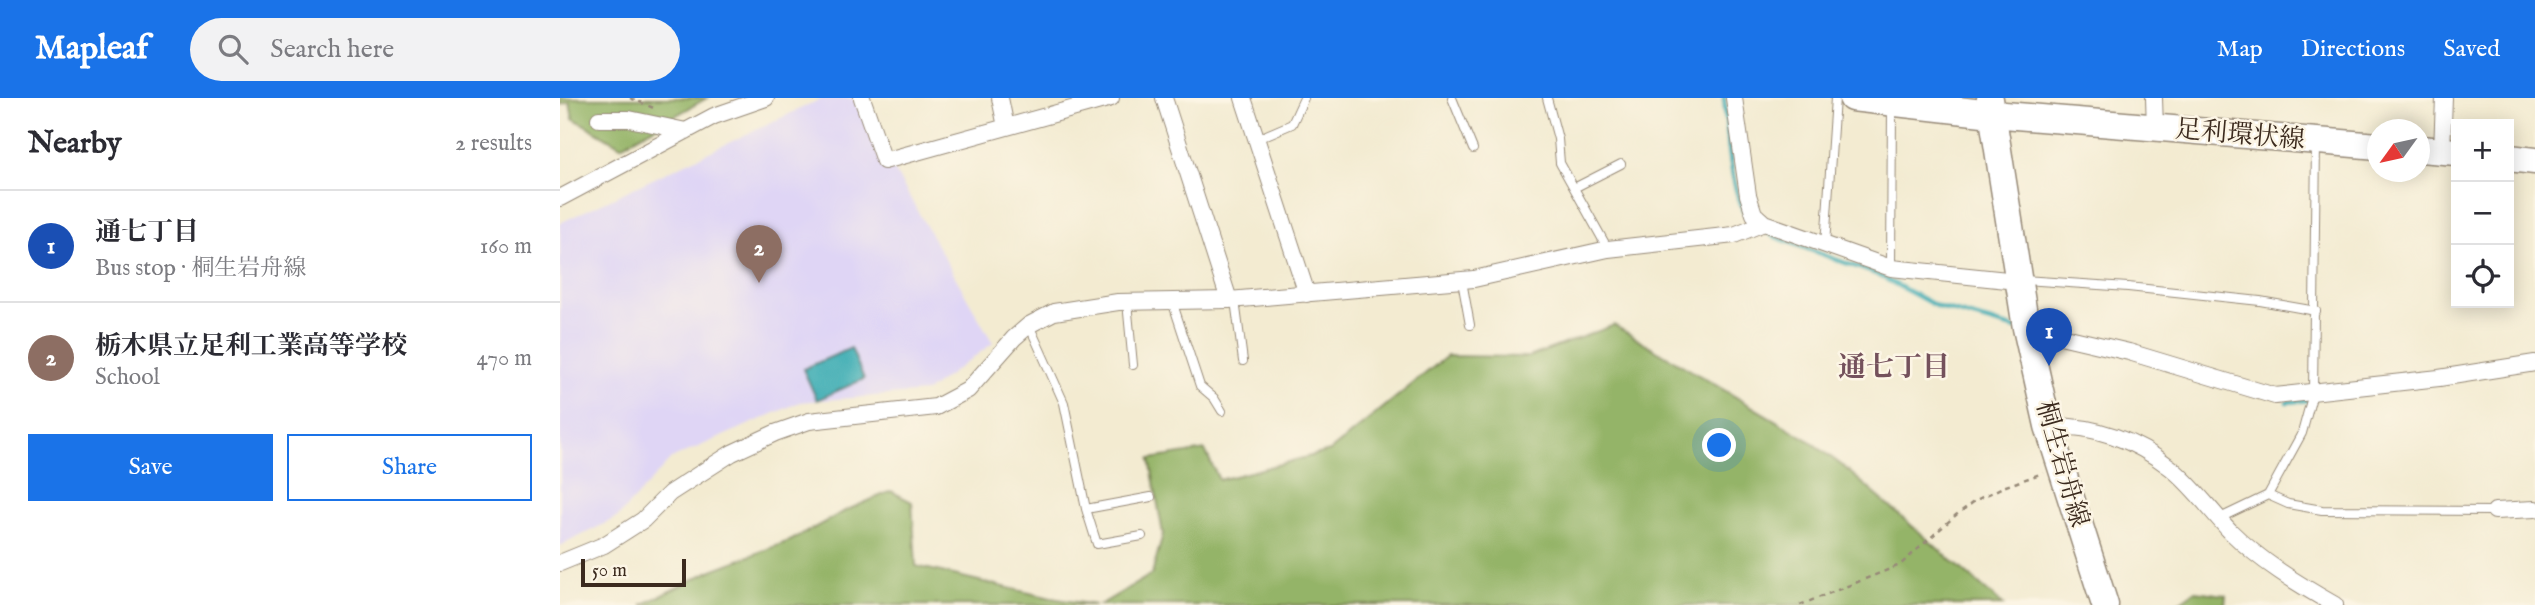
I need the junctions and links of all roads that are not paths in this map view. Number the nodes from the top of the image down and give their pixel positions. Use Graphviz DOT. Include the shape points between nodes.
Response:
graph roads {
  1 [pos="766,98"];
  2 [pos="862,98"];
  3 [pos="1000,98"];
  4 [pos="1111,98"];
  5 [pos="1164,98"];
  6 [pos="1243,98"];
  7 [pos="1304,98"];
  8 [pos="1452,98"];
  9 [pos="1547,98"];
  10 [pos="1734,98"];
  11 [pos="1835,98"];
  12 [pos="1852,98"];
  13 [pos="2154,98"];
  14 [pos="2444,98"];
  15 [pos="1074,103"];
  16 [pos="1892,103"];
  17 [pos="1991,106"];
  18 [pos="599,119"];
  19 [pos="1006,127"];
  20 [pos="2155,128"];
  21 [pos="685,131"];
  22 [pos="1257,139"];
  23 [pos="2316,141"];
  24 [pos="2367,145"];
  25 [pos="1473,149"];
  26 [pos="2439,151"];
  27 [pos="2514,159"];
  28 [pos="2535,161"];
  29 [pos="1621,164"];
  30 [pos="1574,188"];
  31 [pos="560,198"];
  32 [pos="1764,223"];
  33 [pos="1825,245"];
  34 [pos="1608,249"];
  35 [pos="1891,268"];
  36 [pos="1462,281"];
  37 [pos="2017,281"];
  38 [pos="1307,294"];
  39 [pos="1232,300"];
  40 [pos="1172,301"];
  41 [pos="1127,302"];
  42 [pos="2316,310"];
  43 [pos="1029,324"];
  44 [pos="1470,325"];
  45 [pos="2026,328"];
  46 [pos="1243,361"];
  47 [pos="2535,363"];
  48 [pos="1133,365"];
  49 [pos="2313,393"];
  50 [pos="1222,411"];
  51 [pos="2048,426"];
  52 [pos="2267,495"];
  53 [pos="1151,497"];
  54 [pos="1086,509"];
  55 [pos="2535,509"];
  56 [pos="2495,511"];
  57 [pos="2220,518"];
  58 [pos="1142,536"];
  59 [pos="560,563"];
  60 [pos="2105,605"];
  61 [pos="2335,605"];
  1 -- 21 [label="street"];
  2 -- 19 [label="street" via="884,161"];
  3 -- 19 [label="street"];
  4 -- 15 [label="street"];
  5 -- 39 [label="street"];
  6 -- 22 [label="street"];
  7 -- 22 [label="lane" via="1292,124"];
  8 -- 25 [label="lane"];
  9 -- 30 [label="lane" via="1560,163"];
  10 -- 32 [label="street" via="1748,195 1754,214"];
  11 -- 33 [label="lane"];
  12 -- 16 [label="main road, 足利環状線"];
  13 -- 20 [label="street"];
  14 -- 26 [label="street"];
  15 -- 19 [label="street"];
  16 -- 17 [label="main road, 足利環状線"];
  16 -- 35 [label="lane"];
  17 -- 20 [label="main road, 足利環状線"];
  17 -- 37 [label="main road, 桐生岩舟線"];
  18 -- 21 [label="street" via="629,119"];
  20 -- 23 [label="main road, 足利環状線"];
  21 -- 31 [label="street"];
  22 -- 38 [label="street"];
  23 -- 24 [label="main road, 足利環状線"];
  23 -- 42 [label="lane"];
  27 -- 28 [label="main road"];
  29 -- 30 [label="lane"];
  30 -- 34 [label="lane"];
  32 -- 33 [label="street"];
  32 -- 34 [label="street" via="1724,236"];
  33 -- 35 [label="street"];
  34 -- 36 [label="street"];
  35 -- 37 [label="street"];
  36 -- 38 [label="street"];
  36 -- 44 [label="lane"];
  37 -- 42 [label="lane" via="2128,287"];
  37 -- 45 [label="main road, 桐生岩舟線"];
  38 -- 39 [label="street"];
  39 -- 40 [label="street"];
  39 -- 46 [label="lane"];
  40 -- 41 [label="street"];
  40 -- 50 [label="lane" via="1200,386"];
  41 -- 43 [label="street" via="1054,312"];
  41 -- 48 [label="lane"];
  42 -- 49 [label="lane"];
  43 -- 54 [label="lane" via="1064,403"];
  43 -- 59 [label="street" via="968,390 936,407 809,421 775,433 732,453 670,493 643,520 604,545"];
  45 -- 49 [label="street" via="2129,352 2275,396"];
  45 -- 51 [label="main road, 桐生岩舟線"];
  47 -- 49 [label="street"];
  49 -- 52 [label="lane" via="2302,433"];
  51 -- 57 [label="street" via="2071,425 2124,438 2172,469"];
  51 -- 60 [label="main road, 桐生岩舟線"];
  52 -- 56 [label="lane" via="2322,510"];
  52 -- 57 [label="lane"];
  53 -- 54 [label="lane"];
  54 -- 58 [label="lane" via="1097,544"];
  55 -- 56 [label="street"];
  57 -- 61 [label="street" via="2287,577"];
}
